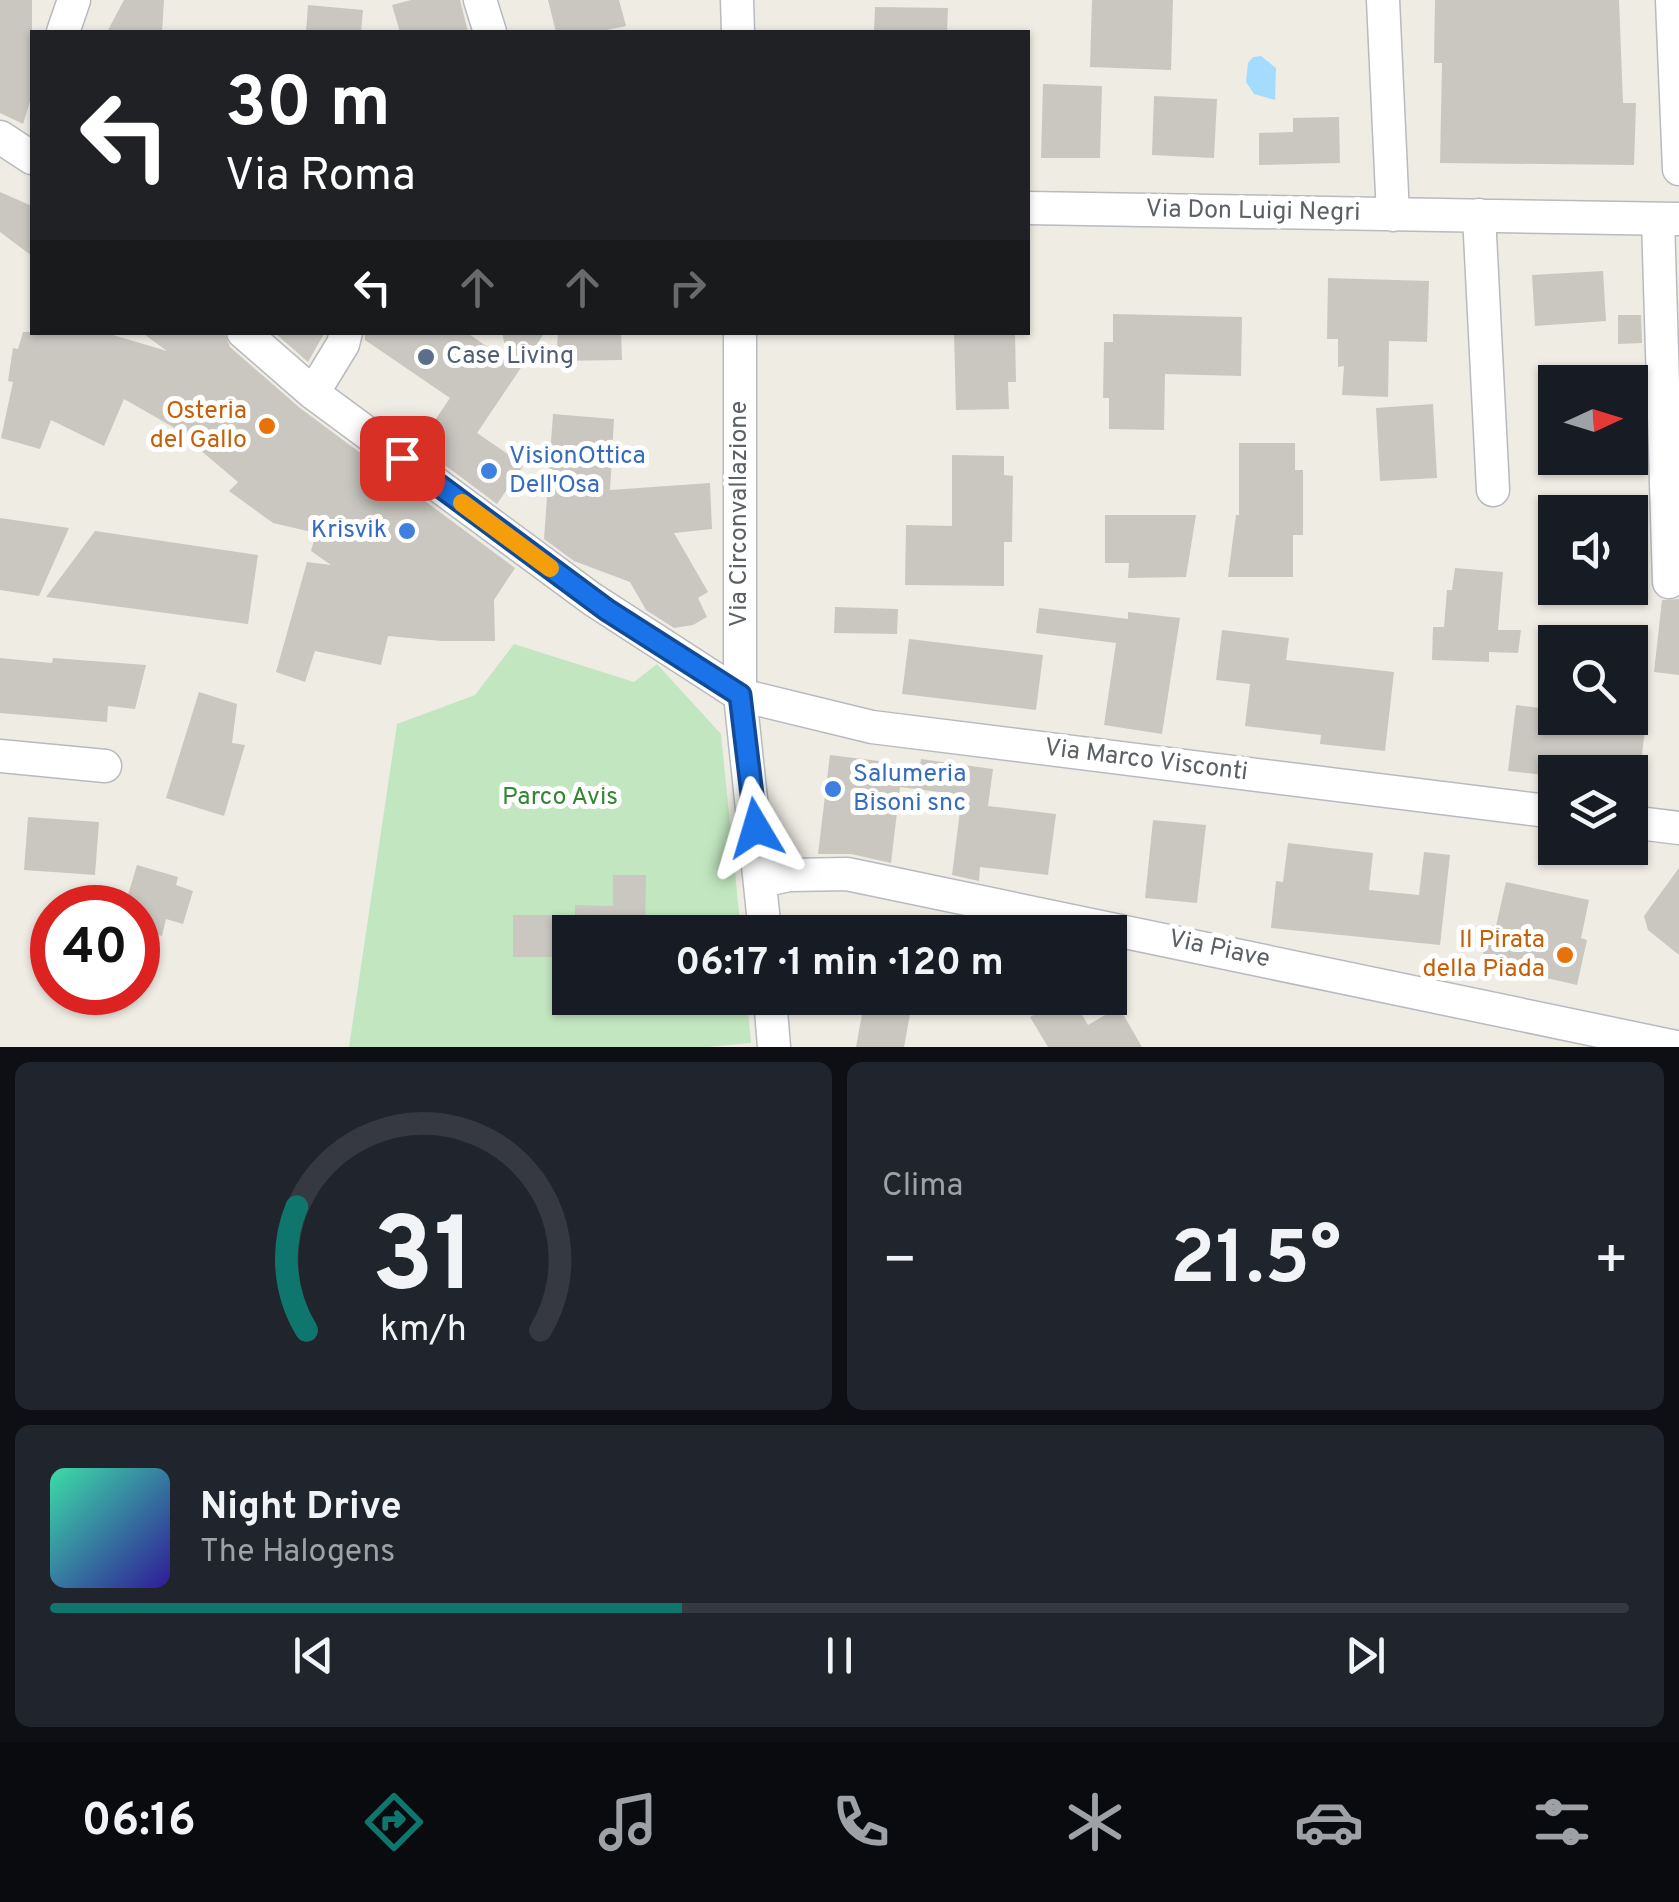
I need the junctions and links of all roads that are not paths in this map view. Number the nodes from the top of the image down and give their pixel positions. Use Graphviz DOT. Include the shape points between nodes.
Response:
graph roads {
  1 [pos="74,0"];
  2 [pos="480,0"];
  3 [pos="737,0"];
  4 [pos="1384,0"];
  5 [pos="1672,0"];
  6 [pos="64,30"];
  7 [pos="489,30"];
  8 [pos="738,30"];
  9 [pos="0,137"];
  10 [pos="30,157"];
  11 [pos="1679,168"];
  12 [pos="1030,208"];
  13 [pos="1393,215"];
  14 [pos="1479,215"];
  15 [pos="1669,219"];
  16 [pos="246,335"];
  17 [pos="345,335"];
  18 [pos="740,335"];
  19 [pos="313,392"];
  20 [pos="1493,490"];
  21 [pos="1669,582"];
  22 [pos="740,695"];
  23 [pos="0,756"];
  24 [pos="105,766"];
  25 [pos="1538,810"];
  26 [pos="1648,823"];
  27 [pos="1679,826"];
  28 [pos="762,881"];
  29 [pos="764,915"];
  30 [pos="771,1015"];
  31 [pos="774,1047"];
  32 [pos="1676,1047"];
  1 -- 6 [label="street"];
  2 -- 7 [label="street"];
  3 -- 8 [label="street"];
  4 -- 13 [label="street"];
  5 -- 11 [label="street"];
  9 -- 10 [label="street"];
  12 -- 13 [label="street, Via Don Luigi Negri"];
  13 -- 14 [label="street, Via Don Luigi Negri"];
  14 -- 15 [label="street, Via Don Luigi Negri"];
  14 -- 20 [label="street"];
  15 -- 21 [label="street"];
  16 -- 19 [label="street, Via Marco Visconti"];
  17 -- 19 [label="street"];
  18 -- 22 [label="street, Via Circonvallazione"];
  19 -- 22 [label="street, Via Marco Visconti" via="607,610"];
  22 -- 25 [label="street, Via Marco Visconti" via="872,727"];
  22 -- 28 [label="street, Via Circonvallazione"];
  23 -- 24 [label="street"];
  26 -- 27 [label="street"];
  28 -- 29 [label="street, Via Circonvallazione"];
  28 -- 32 [label="street, Via Piave" via="846,874"];
  30 -- 31 [label="street"];
}
